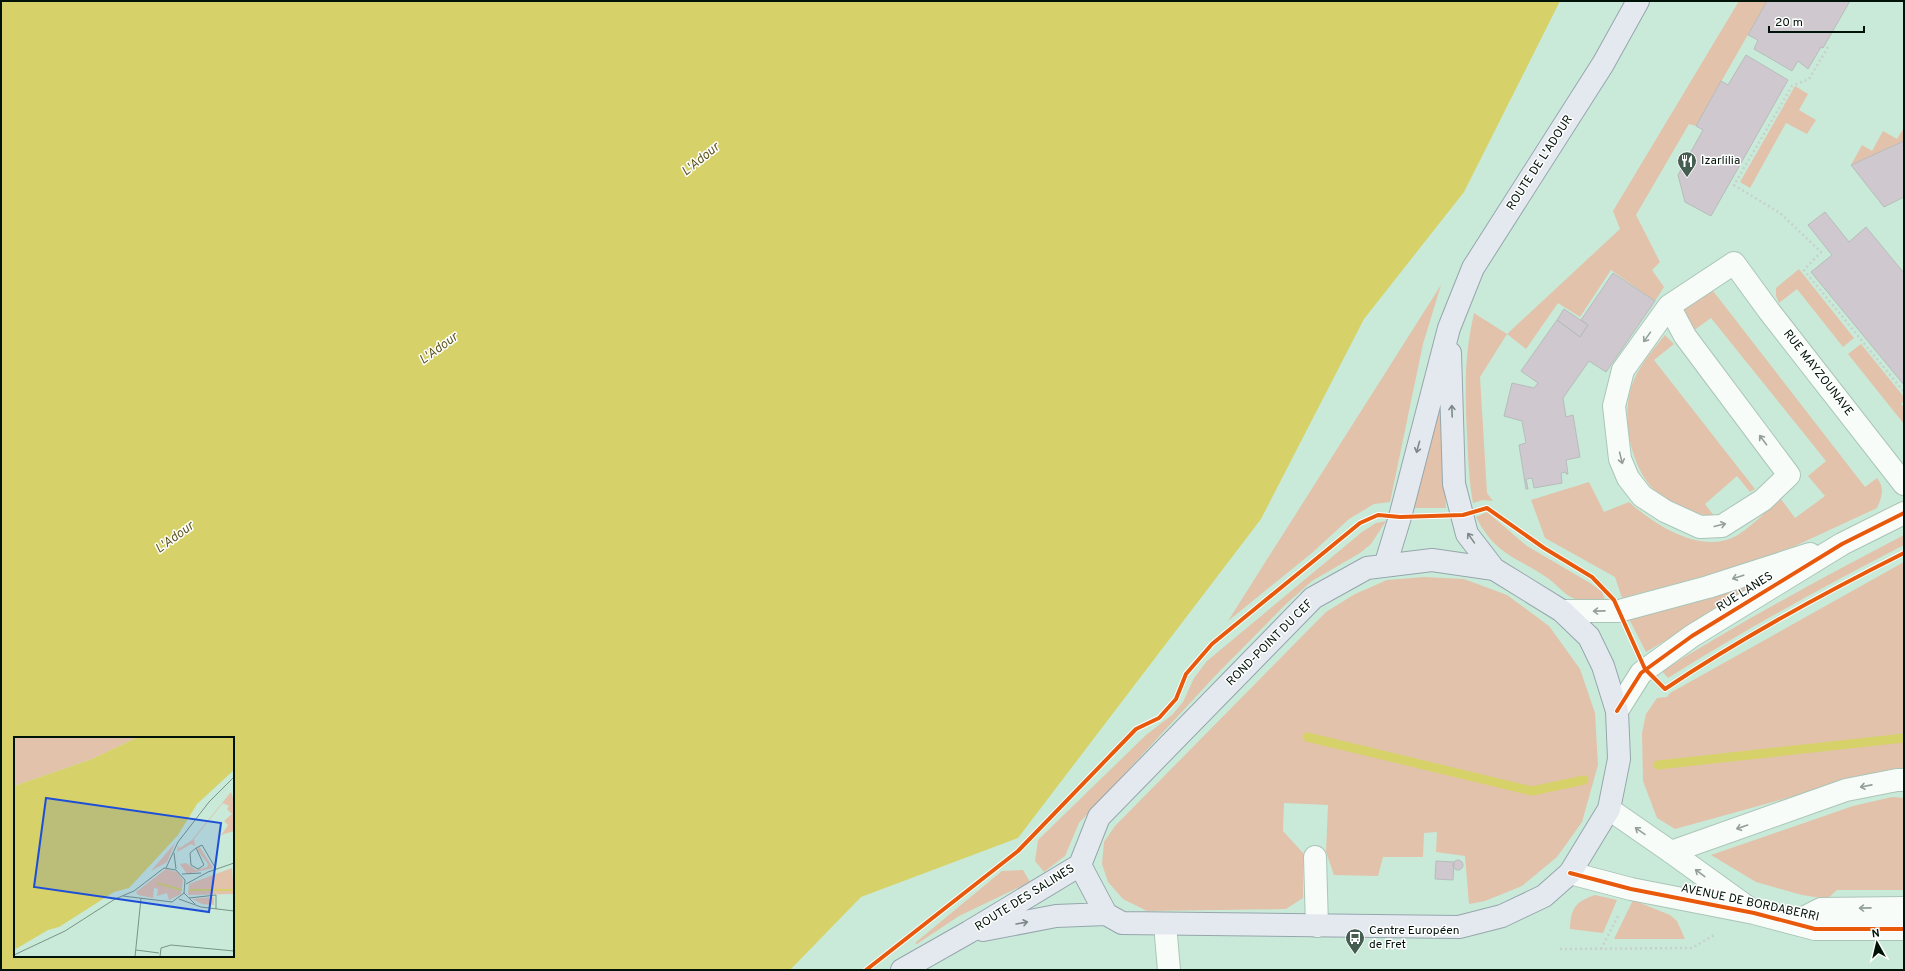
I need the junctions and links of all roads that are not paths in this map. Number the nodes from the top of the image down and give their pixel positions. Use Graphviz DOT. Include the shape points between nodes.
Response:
graph roads {
  1 [pos="1638,1"];
  2 [pos="1669,306"];
  3 [pos="1449,328"];
  4 [pos="1904,484"];
  5 [pos="1904,513"];
  6 [pos="1842,544"];
  7 [pos="1385,566"];
  8 [pos="1494,569"];
  9 [pos="1562,611"];
  10 [pos="1617,711"];
  11 [pos="1904,780"];
  12 [pos="1609,809"];
  13 [pos="1672,852"];
  14 [pos="1315,857"];
  15 [pos="1080,865"];
  16 [pos="1570,873"];
  17 [pos="1904,908"];
  18 [pos="1754,912"];
  19 [pos="1106,914"];
  20 [pos="1793,923"];
  21 [pos="1165,924"];
  22 [pos="1317,926"];
  23 [pos="1904,929"];
  24 [pos="970,932"];
  25 [pos="902,970"];
  26 [pos="1169,970"];
  1 -- 3 [label="main road, ROUTE DE L'ADOUR" via="1603,64 1473,268"];
  2 -- 2 [label="street, one-way" via="1623,370 1614,406 1620,459 1628,478 1642,496 1665,511 1700,527 1722,526 1763,500 1789,475 1685,336"];
  2 -- 4 [label="street, RUE MAYZOUNAVE" via="1734,262 1769,311"];
  3 -- 7 [label="main road, ROUTE DE L'ADOUR, one-way"];
  8 -- 3 [label="main road, ROUTE DE L'ADOUR, one-way" via="1467,534 1454,484"];
  5 -- 6 [label="street, RUE LANES"];
  6 -- 9 [label="street, RUE LANES, one-way" via="1708,587 1619,611"];
  6 -- 10 [label="street, RUE LANES" via="1692,636 1654,663 1641,673"];
  7 -- 8 [label="main road, ROND-POINT DU CEF" via="1432,560"];
  7 -- 15 [label="main road, ROND-POINT DU CEF" via="1367,568 1313,598 1099,817"];
  8 -- 9 [label="main road, ROND-POINT DU CEF"];
  9 -- 10 [label="main road, ROND-POINT DU CEF" via="1589,637 1604,666"];
  10 -- 12 [label="main road, ROND-POINT DU CEF" via="1619,759"];
  11 -- 13 [label="street, one-way" via="1846,790"];
  13 -- 12 [label="street, AVENUE DE BORDABERRI, one-way"];
  12 -- 16 [label="main road, ROND-POINT DU CEF"];
  18 -- 13 [label="street, AVENUE DE BORDABERRI, one-way"];
  14 -- 22 [label="street"];
  15 -- 19 [label="main road"];
  15 -- 24 [label="main road, ROUTE DES SALINES"];
  16 -- 18 [label="street, AVENUE DE BORDABERRI" via="1631,889"];
  16 -- 22 [label="main road, ROND-POINT DU CEF" via="1544,896 1502,916 1459,927"];
  17 -- 20 [label="street, AVENUE DE BORDABERRI, one-way" via="1821,909"];
  18 -- 20 [label="street, AVENUE DE BORDABERRI"];
  19 -- 21 [label="main road, ROND-POINT DU CEF" via="1122,923"];
  24 -- 19 [label="main road, ROUTE DES SALINES, one-way" via="1056,916"];
  20 -- 23 [label="street, AVENUE DE BORDABERRI" via="1815,929"];
  21 -- 22 [label="main road, ROND-POINT DU CEF"];
  21 -- 26 [label="street"];
  24 -- 25 [label="main road, ROUTE DES SALINES"];
}
